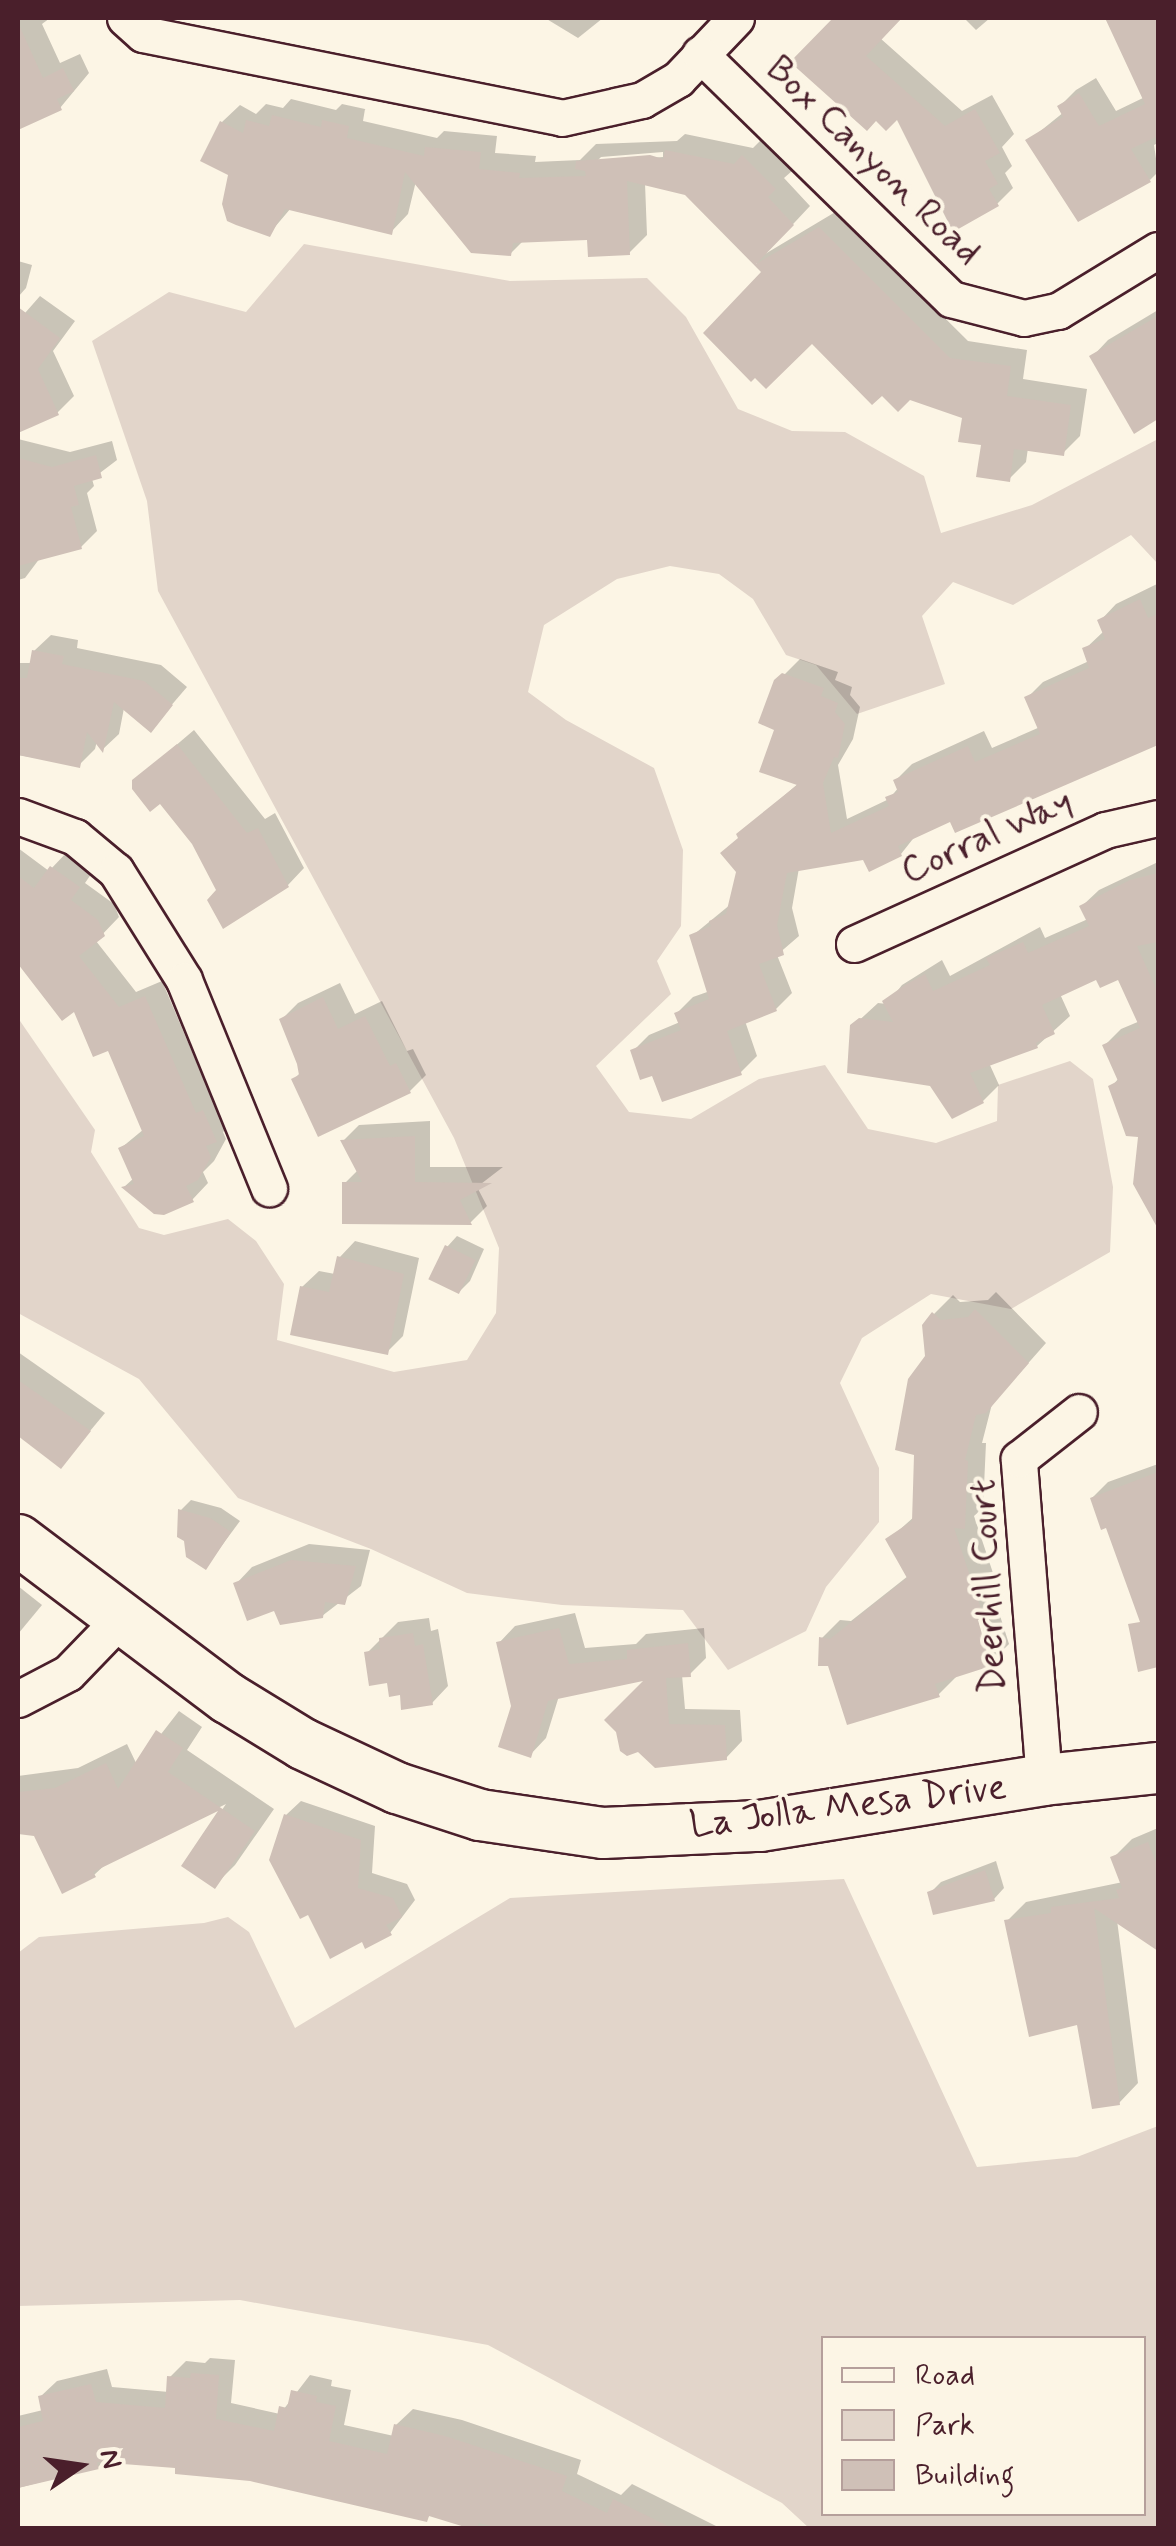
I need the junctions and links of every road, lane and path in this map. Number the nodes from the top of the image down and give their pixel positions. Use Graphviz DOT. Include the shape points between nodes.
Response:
graph roads {
  1 [pos="125,18"];
  2 [pos="736,18"];
  3 [pos="700,54"];
  4 [pos="1158,250"];
  5 [pos="18,816"];
  6 [pos="1158,818"];
  7 [pos="854,944"];
  8 [pos="269,1188"];
  9 [pos="1078,1412"];
  10 [pos="18,1540"];
  11 [pos="122,1617"];
  12 [pos="18,1699"];
  13 [pos="1158,1768"];
  14 [pos="1044,1780"];
  1 -- 3 [label="street" via="143,34 562,118 642,100 678,79"];
  2 -- 3 [label="street"];
  3 -- 4 [label="street, Box Canyon Road" via="952,299 1024,318 1058,311"];
  5 -- 8 [label="street" via="75,838 116,871 184,980"];
  6 -- 7 [label="street, Corral Way" via="1105,830"];
  9 -- 14 [label="street, Deerhill Court" via="1019,1459"];
  10 -- 11 [label="street, La Jolla Mesa Drive"];
  11 -- 12 [label="street" via="68,1672"];
  11 -- 14 [label="street, La Jolla Mesa Drive" via="228,1698 303,1744 398,1788 480,1815 603,1833 760,1826"];
  13 -- 14 [label="street, La Jolla Mesa Drive"];
}
